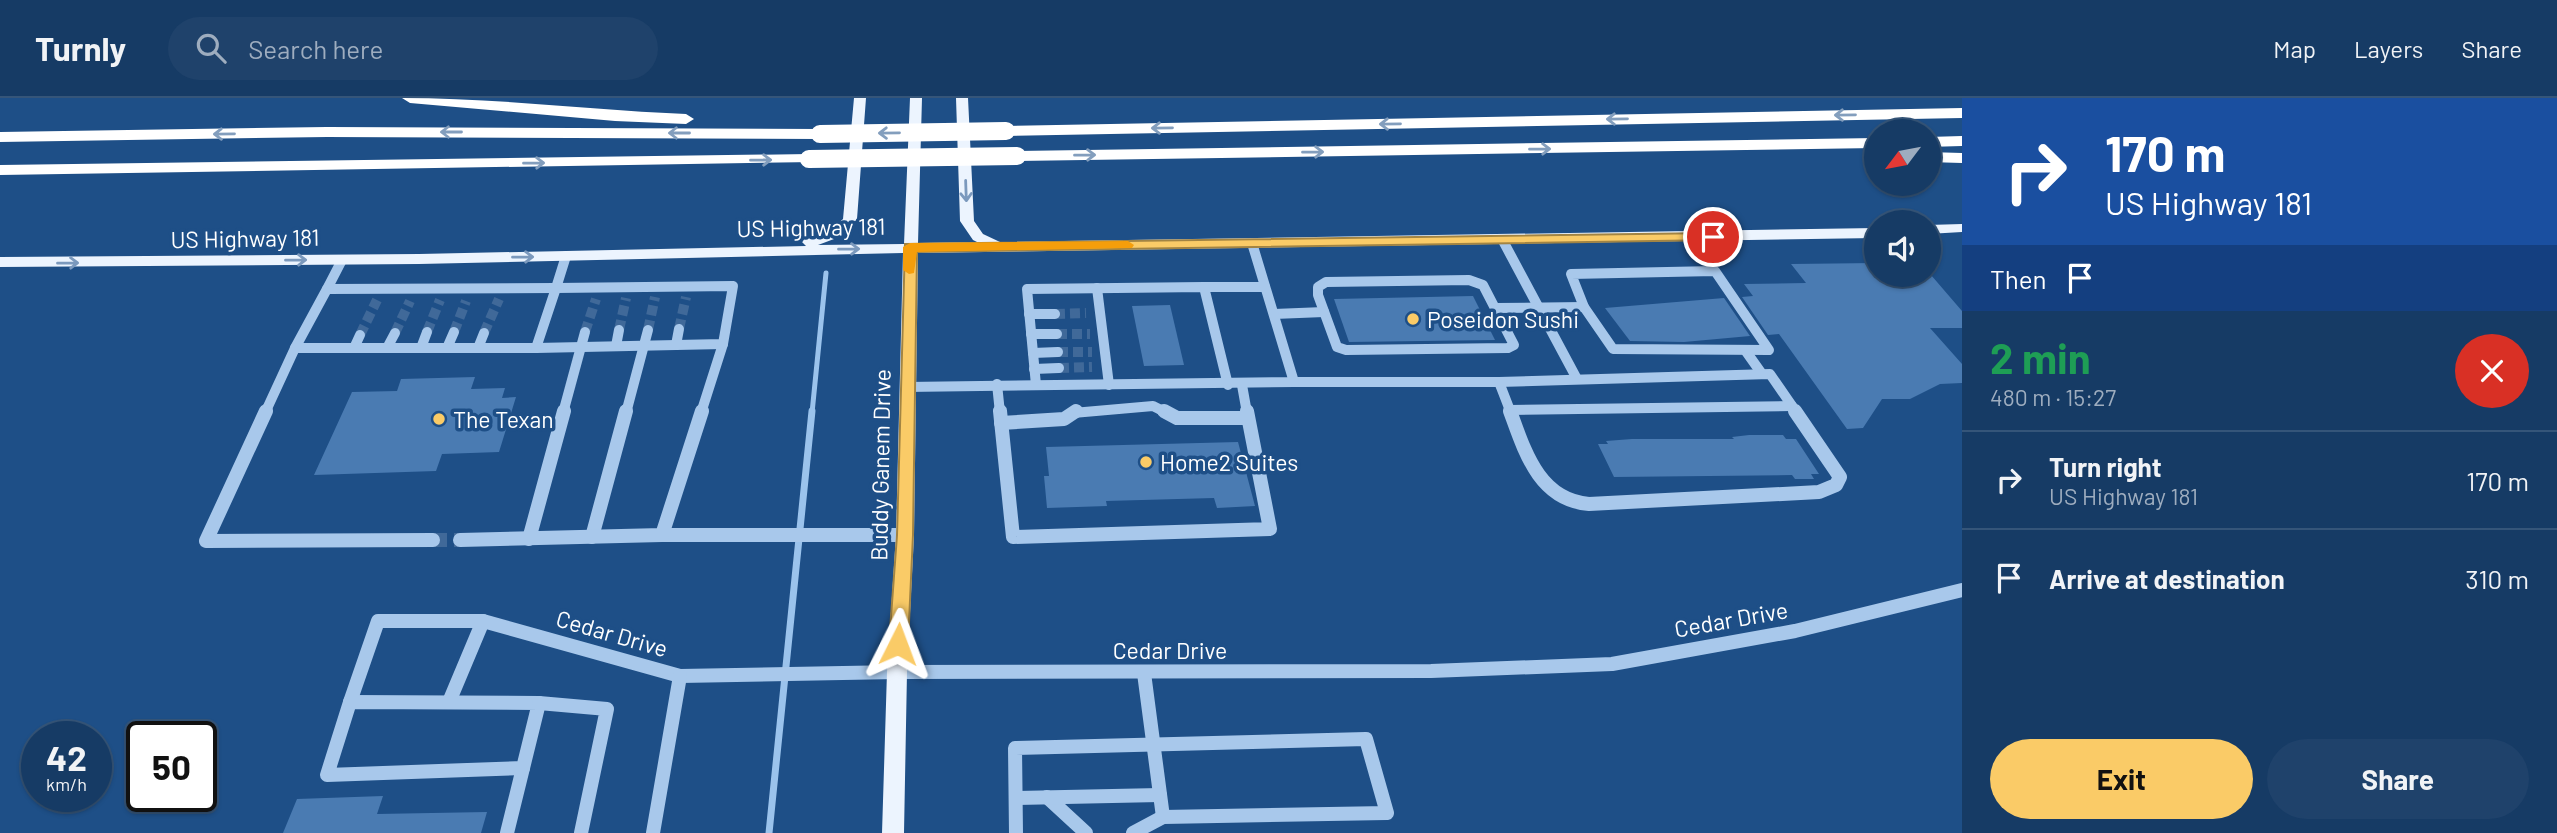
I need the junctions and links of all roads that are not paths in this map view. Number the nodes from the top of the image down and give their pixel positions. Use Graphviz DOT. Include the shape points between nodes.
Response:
graph roads {
  1 [pos="410,98"];
  2 [pos="859,98"];
  3 [pos="916,98"];
  4 [pos="962,98"];
  5 [pos="1962,107"];
  6 [pos="1962,113"];
  7 [pos="1890,114"];
  8 [pos="813,133"];
  9 [pos="0,137"];
  10 [pos="1962,141"];
  11 [pos="1941,142"];
  12 [pos="1864,143"];
  13 [pos="1727,146"];
  14 [pos="1864,156"];
  15 [pos="1941,157"];
  16 [pos="1962,158"];
  17 [pos="367,165"];
  18 [pos="0,170"];
  19 [pos="0,184"];
  20 [pos="1962,228"];
  21 [pos="1941,229"];
  22 [pos="1864,233"];
  23 [pos="1502,239"];
  24 [pos="1252,243"];
  25 [pos="910,247"];
  26 [pos="998,247"];
  27 [pos="701,253"];
  28 [pos="566,256"];
  29 [pos="342,260"];
  30 [pos="0,262"];
  31 [pos="557,287"];
  32 [pos="599,287"];
  33 [pos="1204,287"];
  34 [pos="1265,287"];
  35 [pos="384,288"];
  36 [pos="416,288"];
  37 [pos="445,288"];
  38 [pos="471,288"];
  39 [pos="1097,288"];
  40 [pos="327,289"];
  41 [pos="596,299"];
  42 [pos="377,300"];
  43 [pos="440,300"];
  44 [pos="410,301"];
  45 [pos="466,301"];
  46 [pos="1539,307"];
  47 [pos="1584,307"];
  48 [pos="1496,308"];
  49 [pos="1324,312"];
  50 [pos="1086,313"];
  51 [pos="1100,313"];
  52 [pos="1029,314"];
  53 [pos="1055,314"];
  54 [pos="1273,314"];
  55 [pos="679,329"];
  56 [pos="619,330"];
  57 [pos="648,330"];
  58 [pos="427,332"];
  59 [pos="454,332"];
  60 [pos="484,332"];
  61 [pos="585,332"];
  62 [pos="394,333"];
  63 [pos="1031,334"];
  64 [pos="1057,334"];
  65 [pos="360,335"];
  66 [pos="723,344"];
  67 [pos="645,345"];
  68 [pos="676,345"];
  69 [pos="616,346"];
  70 [pos="581,347"];
  71 [pos="295,348"];
  72 [pos="354,348"];
  73 [pos="387,348"];
  74 [pos="421,348"];
  75 [pos="447,348"];
  76 [pos="478,348"];
  77 [pos="536,348"];
  78 [pos="1745,350"];
  79 [pos="1105,351"];
  80 [pos="1058,352"];
  81 [pos="1092,352"];
  82 [pos="1033,353"];
  83 [pos="1092,367"];
  84 [pos="1106,367"];
  85 [pos="1059,368"];
  86 [pos="1034,369"];
  87 [pos="1762,374"];
  88 [pos="1577,379"];
  89 [pos="1294,382"];
  90 [pos="1499,382"];
  91 [pos="997,384"];
  92 [pos="1036,385"];
  93 [pos="1109,385"];
  94 [pos="1235,385"];
  95 [pos="906,387"];
  96 [pos="1792,406"];
  97 [pos="1510,410"];
  98 [pos="1248,418"];
  99 [pos="1001,422"];
  100 [pos="662,535"];
  101 [pos="905,535"];
  102 [pos="592,537"];
  103 [pos="529,539"];
  104 [pos="433,540"];
  105 [pos="460,540"];
  106 [pos="1962,590"];
  107 [pos="483,621"];
  108 [pos="897,672"];
  109 [pos="1144,673"];
  110 [pos="680,676"];
  111 [pos="350,702"];
  112 [pos="449,702"];
  113 [pos="539,703"];
  114 [pos="1153,744"];
  115 [pos="524,768"];
  116 [pos="1160,795"];
  117 [pos="1047,797"];
  118 [pos="1017,798"];
  119 [pos="1163,817"];
  120 [pos="507,833"];
  121 [pos="581,833"];
  122 [pos="653,833"];
  123 [pos="893,833"];
  124 [pos="1016,833"];
  125 [pos="1086,833"];
  126 [pos="1133,833"];
  1 -- 8 [label="highway" via="615,116 758,122"];
  2 -- 27 [label="main road" via="850,219 844,228 822,241"];
  3 -- 25 [label="main road, Buddy Ganem Drive"];
  4 -- 26 [label="main road, one-way" via="967,220 978,237"];
  5 -- 7 [label="highway"];
  6 -- 7 [label="highway"];
  7 -- 8 [label="highway, one-way, bridge"];
  8 -- 9 [label="highway, one-way"];
  10 -- 11 [label="highway"];
  12 -- 13 [label="highway"];
  13 -- 14 [label="highway" via="1781,154"];
  17 -- 13 [label="highway, one-way, bridge"];
  15 -- 16 [label="highway"];
  17 -- 18 [label="highway"];
  17 -- 19 [label="highway" via="318,175"];
  20 -- 21 [label="main road"];
  22 -- 23 [label="main road, US Highway 181"];
  23 -- 24 [label="main road, US Highway 181"];
  23 -- 46 [label="street"];
  24 -- 26 [label="main road, US Highway 181"];
  24 -- 34 [label="street"];
  25 -- 26 [label="main road, US Highway 181"];
  27 -- 25 [label="main road, US Highway 181, one-way"];
  25 -- 95 [label="main road, Buddy Ganem Drive"];
  27 -- 28 [label="main road, US Highway 181"];
  29 -- 28 [label="main road, US Highway 181, one-way"];
  28 -- 31 [label="street"];
  30 -- 29 [label="main road, US Highway 181, one-way"];
  29 -- 40 [label="lane"];
  31 -- 32 [label="street"];
  31 -- 38 [label="street" via="501,293"];
  31 -- 77 [label="street"];
  32 -- 41 [label="lane"];
  32 -- 66 [label="street" via="687,292 733,286"];
  33 -- 34 [label="street"];
  33 -- 39 [label="street"];
  33 -- 94 [label="street"];
  34 -- 54 [label="street"];
  35 -- 36 [label="street"];
  35 -- 40 [label="street"];
  35 -- 42 [label="street"];
  36 -- 37 [label="street"];
  36 -- 44 [label="street"];
  37 -- 38 [label="street"];
  37 -- 43 [label="street"];
  38 -- 45 [label="street"];
  39 -- 51 [label="street"];
  39 -- 52 [label="street" via="1027,289"];
  40 -- 71 [label="street"];
  46 -- 47 [label="street"];
  46 -- 48 [label="street"];
  46 -- 88 [label="street"];
  47 -- 78 [label="street" via="1613,349"];
  47 -- 78 [label="street" via="1571,274 1715,271 1769,350"];
  48 -- 49 [label="street" via="1483,285 1469,280 1326,282 1318,287"];
  48 -- 49 [label="street" via="1514,345 1508,348 1346,350 1337,347"];
  49 -- 54 [label="street"];
  50 -- 51 [label="street"];
  51 -- 79 [label="street" via="1096,333"];
  52 -- 53 [label="street"];
  52 -- 63 [label="street"];
  54 -- 89 [label="street"];
  55 -- 68 [label="lane"];
  56 -- 69 [label="street"];
  57 -- 67 [label="street"];
  58 -- 74 [label="street"];
  59 -- 75 [label="street"];
  60 -- 76 [label="street"];
  61 -- 70 [label="street"];
  62 -- 73 [label="street"];
  63 -- 64 [label="street"];
  63 -- 82 [label="street"];
  65 -- 72 [label="street"];
  66 -- 68 [label="street"];
  66 -- 100 [label="street"];
  67 -- 68 [label="street"];
  67 -- 69 [label="street"];
  67 -- 102 [label="street"];
  69 -- 70 [label="street"];
  70 -- 77 [label="street"];
  70 -- 103 [label="street"];
  71 -- 72 [label="street"];
  71 -- 104 [label="street" via="206,541"];
  72 -- 73 [label="street"];
  73 -- 74 [label="street"];
  74 -- 75 [label="street"];
  75 -- 76 [label="street"];
  76 -- 77 [label="street"];
  78 -- 87 [label="street"];
  79 -- 81 [label="street"];
  79 -- 84 [label="street"];
  80 -- 82 [label="street"];
  82 -- 86 [label="street"];
  83 -- 84 [label="street"];
  84 -- 93 [label="street"];
  85 -- 86 [label="street"];
  86 -- 92 [label="street"];
  87 -- 88 [label="street"];
  87 -- 96 [label="street" via="1770,374"];
  88 -- 90 [label="street"];
  89 -- 90 [label="street"];
  89 -- 94 [label="street"];
  90 -- 97 [label="street"];
  91 -- 92 [label="street"];
  91 -- 95 [label="street"];
  91 -- 99 [label="street"];
  92 -- 93 [label="street"];
  93 -- 94 [label="street"];
  94 -- 98 [label="street"];
  95 -- 101 [label="main road, Buddy Ganem Drive"];
  96 -- 97 [label="street"];
  96 -- 97 [label="street" via="1834,465 1840,477 1836,485 1819,492 1589,504 1556,495 1538,475"];
  98 -- 99 [label="street" via="1177,418 1153,406 1076,411 1064,419"];
  98 -- 99 [label="street" via="1270,529 1013,537"];
  100 -- 101 [label="street"];
  100 -- 102 [label="street"];
  101 -- 108 [label="main road, Buddy Ganem Drive"];
  102 -- 103 [label="street"];
  103 -- 105 [label="street"];
  106 -- 109 [label="street, Cedar Drive" via="1795,631 1612,664 1431,671"];
  107 -- 110 [label="street, Cedar Drive"];
  107 -- 111 [label="street, Cedar Drive" via="378,621"];
  107 -- 112 [label="street"];
  108 -- 109 [label="street, Cedar Drive"];
  108 -- 110 [label="street, Cedar Drive"];
  108 -- 123 [label="main road, Buddy Ganem Drive"];
  109 -- 114 [label="street"];
  110 -- 122 [label="street"];
  111 -- 112 [label="street"];
  111 -- 115 [label="street" via="327,775"];
  112 -- 113 [label="street"];
  113 -- 115 [label="street"];
  113 -- 121 [label="street" via="607,709"];
  114 -- 116 [label="street"];
  114 -- 118 [label="street" via="1016,748"];
  114 -- 119 [label="street" via="1366,739 1387,813"];
  115 -- 120 [label="street"];
  116 -- 117 [label="street"];
  116 -- 119 [label="street"];
  117 -- 118 [label="street"];
  117 -- 125 [label="street"];
  118 -- 124 [label="street"];
  119 -- 126 [label="street"];
}
